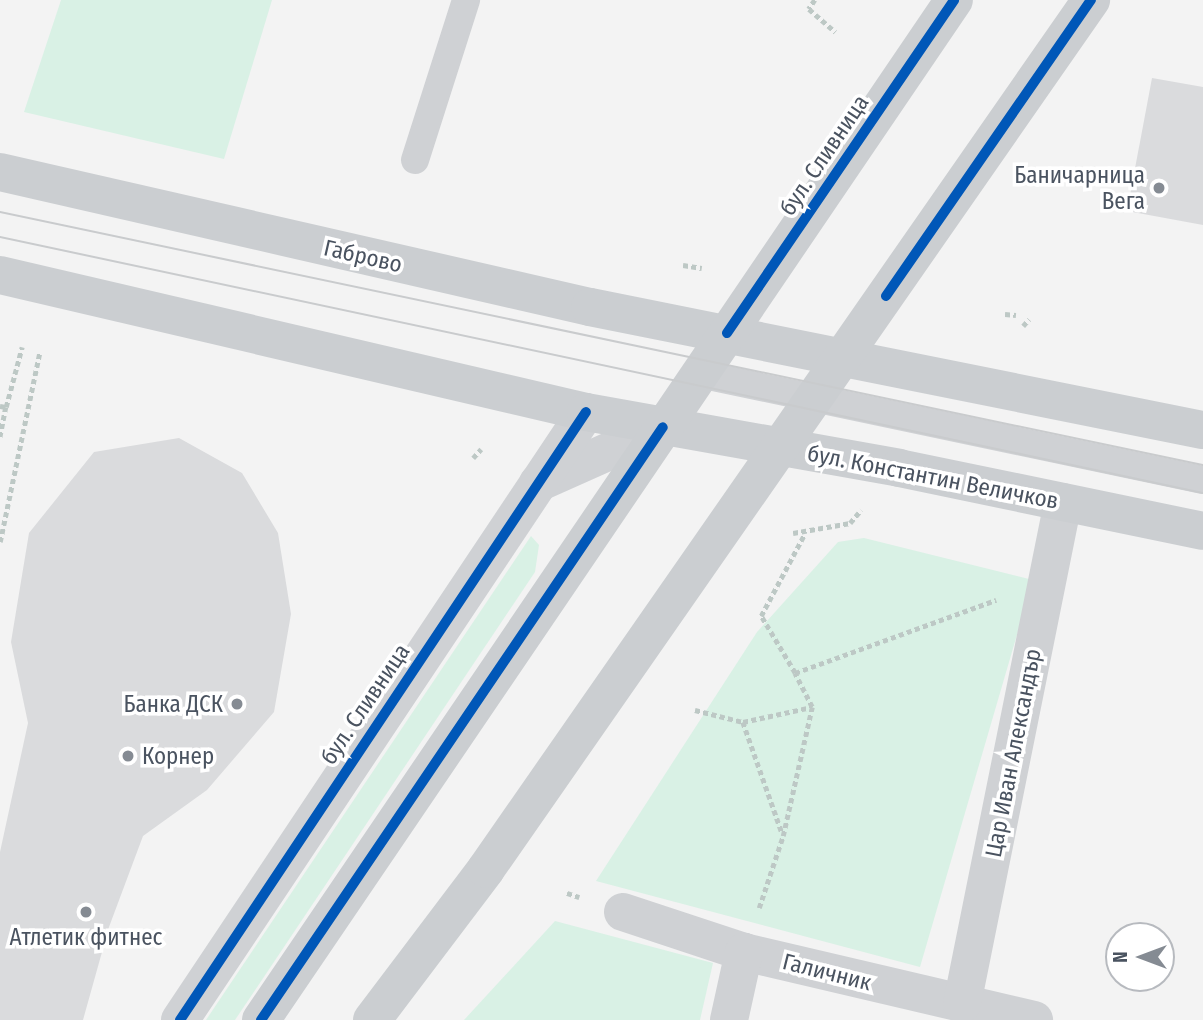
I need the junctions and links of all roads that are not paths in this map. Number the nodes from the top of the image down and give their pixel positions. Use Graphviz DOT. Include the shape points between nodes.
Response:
graph roads {
  1 [pos="466,0"];
  2 [pos="954,0"];
  3 [pos="1091,0"];
  4 [pos="415,160"];
  5 [pos="0,172"];
  6 [pos="0,275"];
  7 [pos="727,333"];
  8 [pos="844,356"];
  9 [pos="699,374"];
  10 [pos="814,399"];
  11 [pos="586,412"];
  12 [pos="663,427"];
  13 [pos="1203,430"];
  14 [pos="779,446"];
  15 [pos="1203,480"];
  16 [pos="538,482"];
  17 [pos="1063,502"];
  18 [pos="1203,531"];
  19 [pos="623,912"];
  20 [pos="744,952"];
  21 [pos="962,1004"];
  22 [pos="180,1020"];
  23 [pos="261,1020"];
  24 [pos="372,1020"];
  25 [pos="729,1020"];
  26 [pos="1034,1020"];
  1 -- 4 [label="lane"];
  2 -- 7 [label="main road, бул. Сливница"];
  3 -- 8 [label="main road"];
  5 -- 7 [label="main road, Габрово" via="577,304"];
  6 -- 11 [label="main road"];
  7 -- 8 [label="main road"];
  7 -- 9 [label="main road, бул. Сливница"];
  8 -- 10 [label="main road"];
  8 -- 13 [label="main road"];
  9 -- 10 [label="lane"];
  9 -- 12 [label="main road, бул. Сливница"];
  10 -- 14 [label="main road"];
  10 -- 15 [label="lane"];
  11 -- 12 [label="main road"];
  11 -- 16 [label="street, бул. Сливница"];
  12 -- 14 [label="main road, бул. Константин Величков"];
  12 -- 16 [label="street"];
  12 -- 23 [label="main road, бул. Сливница"];
  14 -- 17 [label="main road, бул. Константин Величков"];
  14 -- 24 [label="main road" via="486,869"];
  16 -- 22 [label="street, бул. Сливница"];
  17 -- 18 [label="main road, бул. Константин Величков"];
  17 -- 21 [label="street, Цар Иван Александър"];
  19 -- 20 [label="street, Галичник"];
  20 -- 21 [label="street, Галичник"];
  20 -- 25 [label="street"];
  21 -- 26 [label="street, Галичник"];
}
